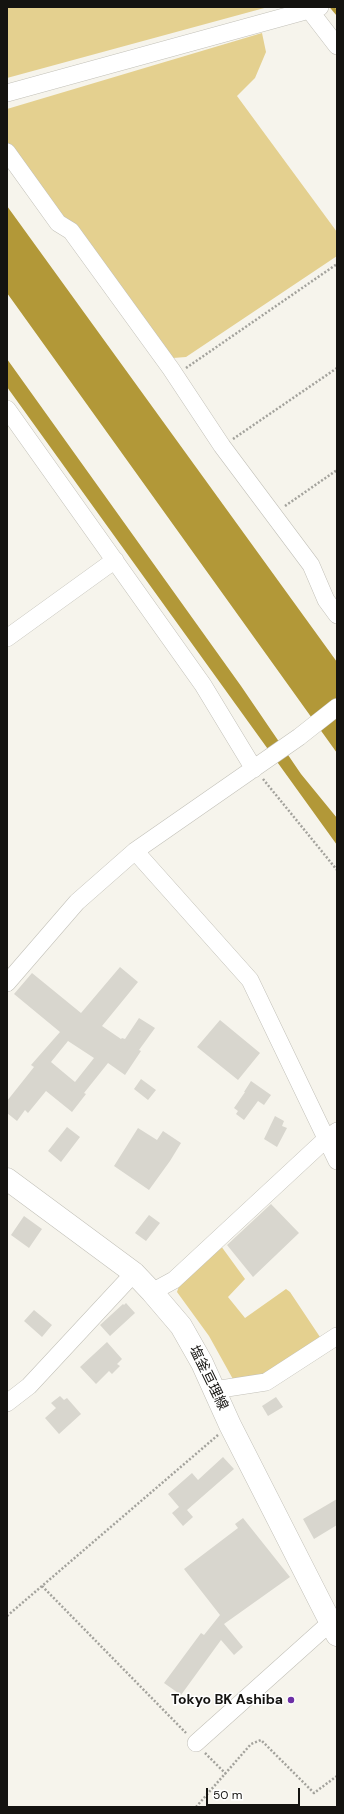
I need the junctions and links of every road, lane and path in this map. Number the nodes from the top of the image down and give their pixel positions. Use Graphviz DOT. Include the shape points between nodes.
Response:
graph roads {
  1 [pos="312,8"];
  2 [pos="337,46"];
  3 [pos="7,92"];
  4 [pos="7,152"];
  5 [pos="337,264"];
  6 [pos="337,368"];
  7 [pos="171,369"];
  8 [pos="7,409"];
  9 [pos="222,446"];
  10 [pos="337,470"];
  11 [pos="274,515"];
  12 [pos="114,560"];
  13 [pos="337,615"];
  14 [pos="7,638"];
  15 [pos="337,707"];
  16 [pos="256,767"];
  17 [pos="135,851"];
  18 [pos="337,870"];
  19 [pos="7,983"];
  20 [pos="332,1135"];
  21 [pos="337,1161"];
  22 [pos="7,1178"];
  23 [pos="134,1273"];
  24 [pos="152,1292"];
  25 [pos="337,1336"];
  26 [pos="214,1390"];
  27 [pos="7,1403"];
  28 [pos="230,1425"];
  29 [pos="42,1586"];
  30 [pos="7,1616"];
  31 [pos="334,1629"];
  32 [pos="196,1744"];
  33 [pos="226,1774"];
  34 [pos="337,1776"];
  35 [pos="196,1807"];
  1 -- 2 [label="street"];
  1 -- 3 [label="street"];
  4 -- 7 [label="street" via="58,223 71,231"];
  5 -- 7 [label="path" via="186,368"];
  6 -- 9 [label="path"];
  7 -- 9 [label="street"];
  8 -- 12 [label="street"];
  9 -- 11 [label="street"];
  10 -- 11 [label="path"];
  11 -- 13 [label="street" via="311,565 326,600"];
  12 -- 14 [label="street"];
  12 -- 16 [label="street" via="203,685"];
  15 -- 16 [label="street"];
  16 -- 17 [label="street"];
  16 -- 18 [label="path"];
  17 -- 19 [label="street" via="77,902"];
  17 -- 20 [label="street" via="250,980"];
  20 -- 21 [label="street"];
  20 -- 24 [label="street" via="174,1280"];
  22 -- 23 [label="main road, 塩釜亘理線"];
  23 -- 24 [label="main road, 塩釜亘理線"];
  23 -- 27 [label="street" via="29,1386"];
  24 -- 26 [label="main road, 塩釜亘理線" via="181,1326"];
  25 -- 26 [label="street" via="266,1382"];
  26 -- 28 [label="main road, 塩釜亘理線"];
  28 -- 29 [label="path"];
  28 -- 31 [label="main road, 塩釜亘理線"];
  29 -- 30 [label="path"];
  29 -- 32 [label="path"];
  31 -- 32 [label="street"];
  32 -- 33 [label="path"];
  33 -- 34 [label="path" via="251,1744 262,1740 314,1793"];
  33 -- 35 [label="path"];
}
